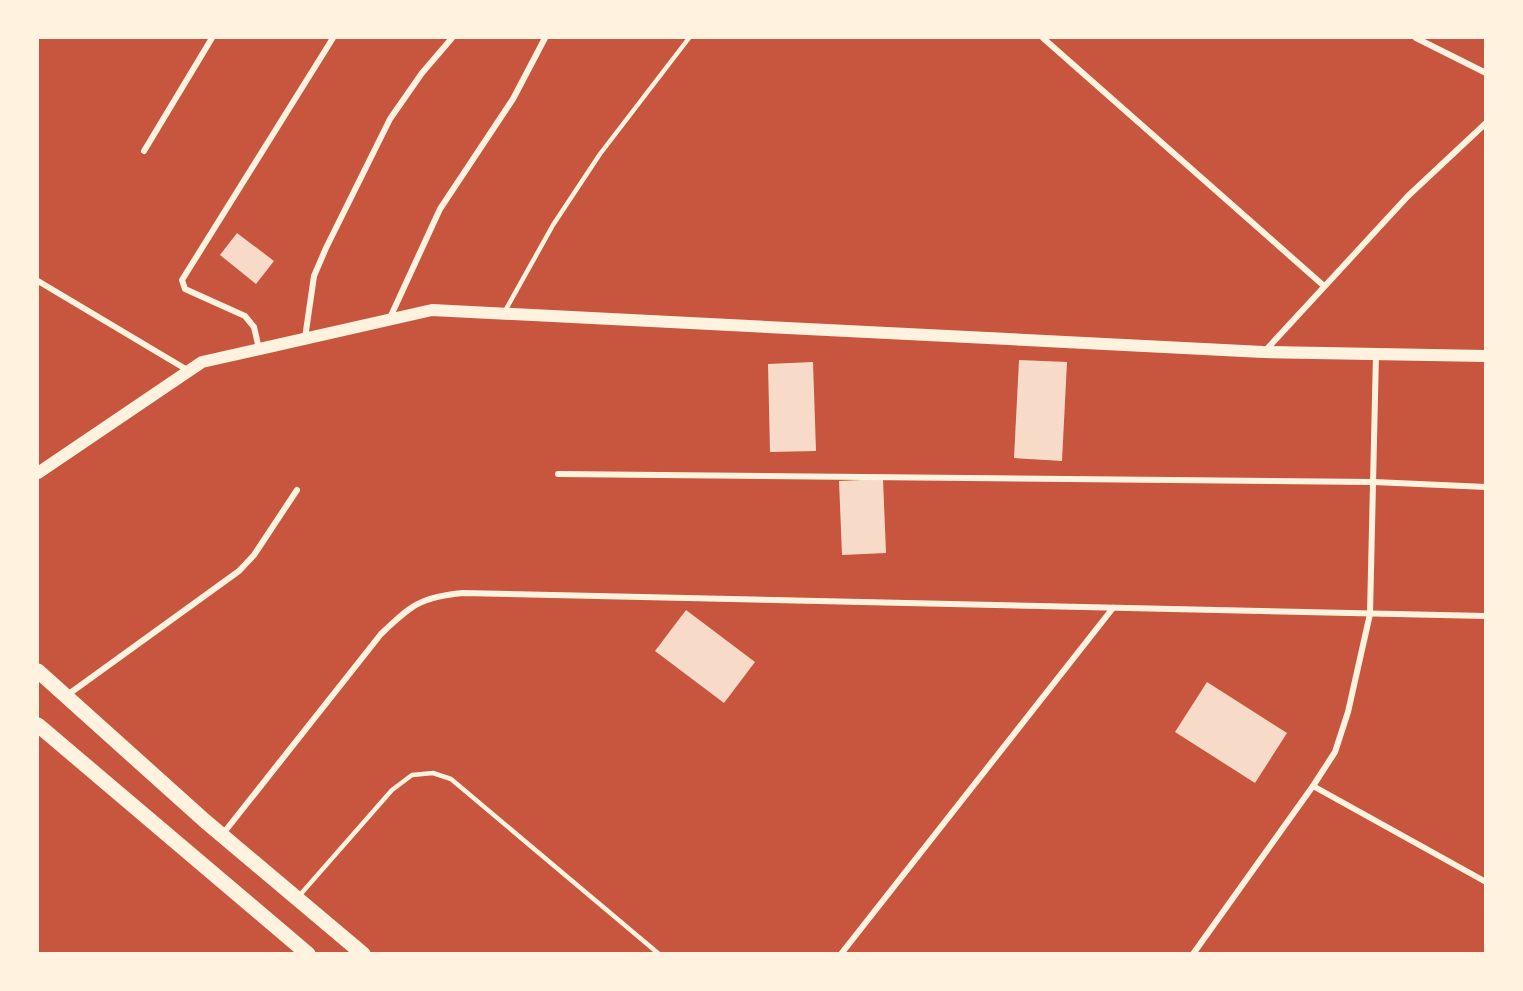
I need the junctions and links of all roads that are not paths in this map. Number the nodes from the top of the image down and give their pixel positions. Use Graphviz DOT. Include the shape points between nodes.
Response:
graph roads {
  1 [pos="212,38"];
  2 [pos="333,38"];
  3 [pos="452,38"];
  4 [pos="545,38"];
  5 [pos="689,38"];
  6 [pos="1044,38"];
  7 [pos="1416,38"];
  8 [pos="1485,73"];
  9 [pos="1485,123"];
  10 [pos="144,151"];
  11 [pos="38,281"];
  12 [pos="1324,286"];
  13 [pos="504,314"];
  14 [pos="388,320"];
  15 [pos="304,339"];
  16 [pos="259,349"];
  17 [pos="1263,352"];
  18 [pos="1376,354"];
  19 [pos="1485,356"];
  20 [pos="189,371"];
  21 [pos="38,473"];
  22 [pos="558,474"];
  23 [pos="1374,482"];
  24 [pos="1485,487"];
  25 [pos="297,490"];
  26 [pos="1113,608"];
  27 [pos="1370,614"];
  28 [pos="1485,616"];
  29 [pos="38,671"];
  30 [pos="66,697"];
  31 [pos="38,725"];
  32 [pos="1313,786"];
  33 [pos="221,835"];
  34 [pos="1485,882"];
  35 [pos="297,898"];
  36 [pos="845,952"];
  37 [pos="308,954"];
  38 [pos="363,954"];
  39 [pos="659,954"];
  40 [pos="1193,954"];
  1 -- 10 [label="street"];
  2 -- 16 [label="street" via="182,280 184,288 245,316 254,327"];
  3 -- 15 [label="street" via="390,119 342,216 314,276"];
  4 -- 14 [label="street" via="513,99 440,209"];
  5 -- 13 [label="lane" via="600,154 553,225"];
  6 -- 12 [label="street"];
  7 -- 8 [label="street"];
  9 -- 12 [label="street" via="1408,196"];
  11 -- 20 [label="street"];
  12 -- 17 [label="street"];
  13 -- 14 [label="main road" via="432,310"];
  13 -- 17 [label="main road"];
  14 -- 15 [label="main road"];
  15 -- 16 [label="main road"];
  16 -- 20 [label="main road" via="202,362"];
  17 -- 18 [label="main road"];
  18 -- 19 [label="main road"];
  18 -- 23 [label="street"];
  20 -- 21 [label="main road"];
  22 -- 23 [label="street"];
  23 -- 24 [label="street"];
  23 -- 27 [label="street"];
  25 -- 30 [label="street" via="239,571"];
  26 -- 27 [label="street"];
  26 -- 33 [label="street" via="463,593 435,596 410,607 381,634"];
  26 -- 36 [label="street"];
  27 -- 28 [label="street"];
  27 -- 32 [label="street" via="1345,722 1335,752"];
  29 -- 30 [label="main road"];
  30 -- 33 [label="main road"];
  31 -- 37 [label="main road"];
  32 -- 34 [label="street"];
  32 -- 40 [label="street"];
  33 -- 35 [label="main road"];
  35 -- 38 [label="main road"];
  35 -- 39 [label="lane" via="392,790 412,776 433,773 451,779"];
}
